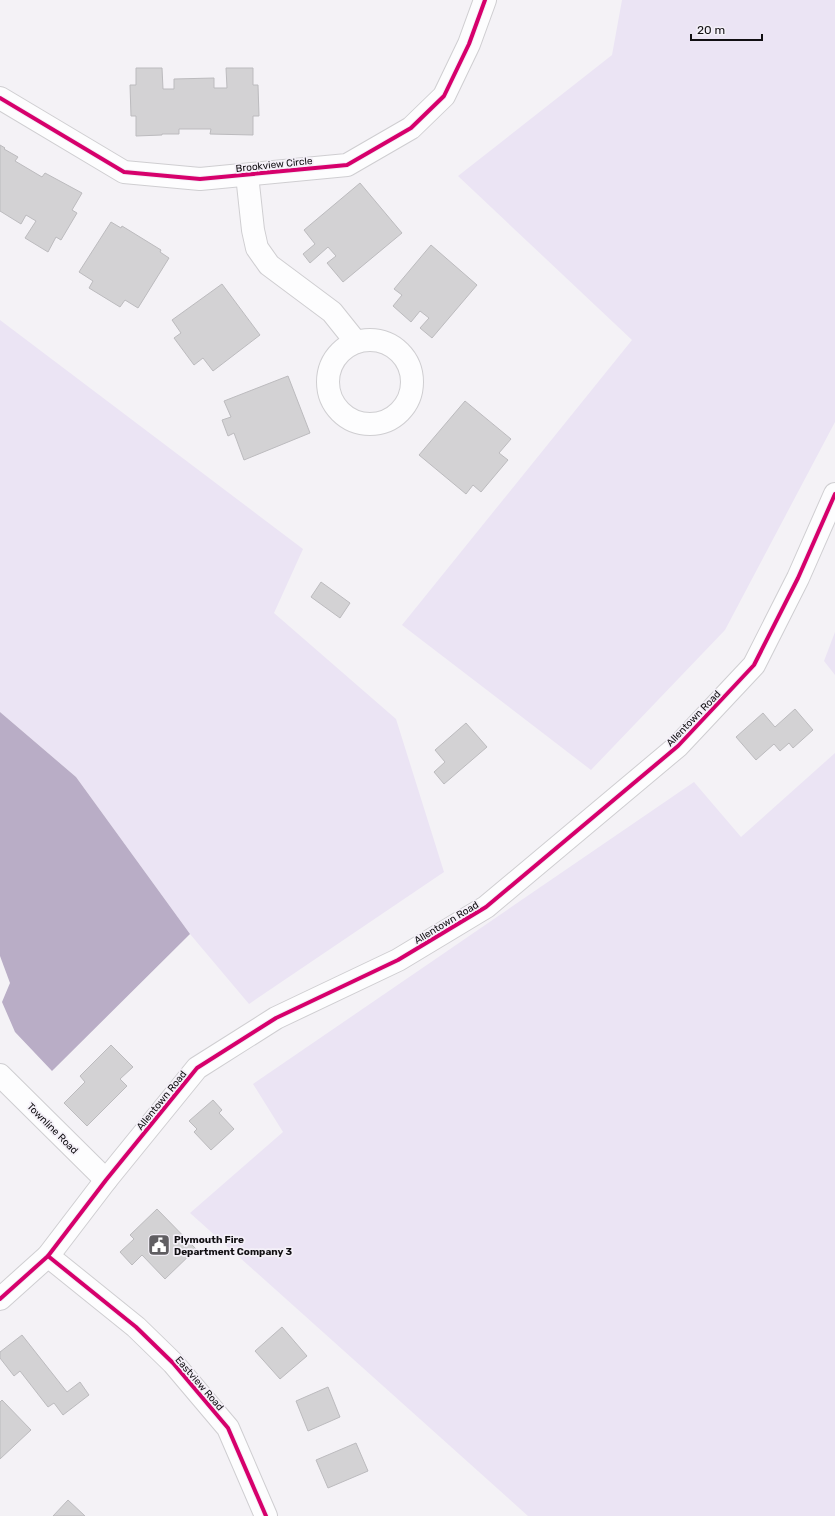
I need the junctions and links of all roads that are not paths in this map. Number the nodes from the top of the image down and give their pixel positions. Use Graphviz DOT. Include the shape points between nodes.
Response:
graph roads {
  1 [pos="485,0"];
  2 [pos="0,98"];
  3 [pos="247,175"];
  4 [pos="356,342"];
  5 [pos="835,494"];
  6 [pos="0,1075"];
  7 [pos="106,1180"];
  8 [pos="48,1256"];
  9 [pos="0,1299"];
  10 [pos="266,1516"];
  1 -- 3 [label="street, Brookview Circle" via="469,44 444,96 410,128 347,165"];
  2 -- 3 [label="street, Brookview Circle" via="124,172 200,180"];
  3 -- 4 [label="street" via="253,230 258,248 269,265 332,312"];
  5 -- 7 [label="street, Allentown Road" via="798,578 754,665 678,746 486,907 398,960 276,1018 197,1068"];
  6 -- 7 [label="street, Townline Road"];
  7 -- 8 [label="street, Allentown Road"];
  8 -- 9 [label="street, Allentown Road"];
  8 -- 10 [label="street, Eastview Road" via="142,1332 173,1363 228,1428"];
}
